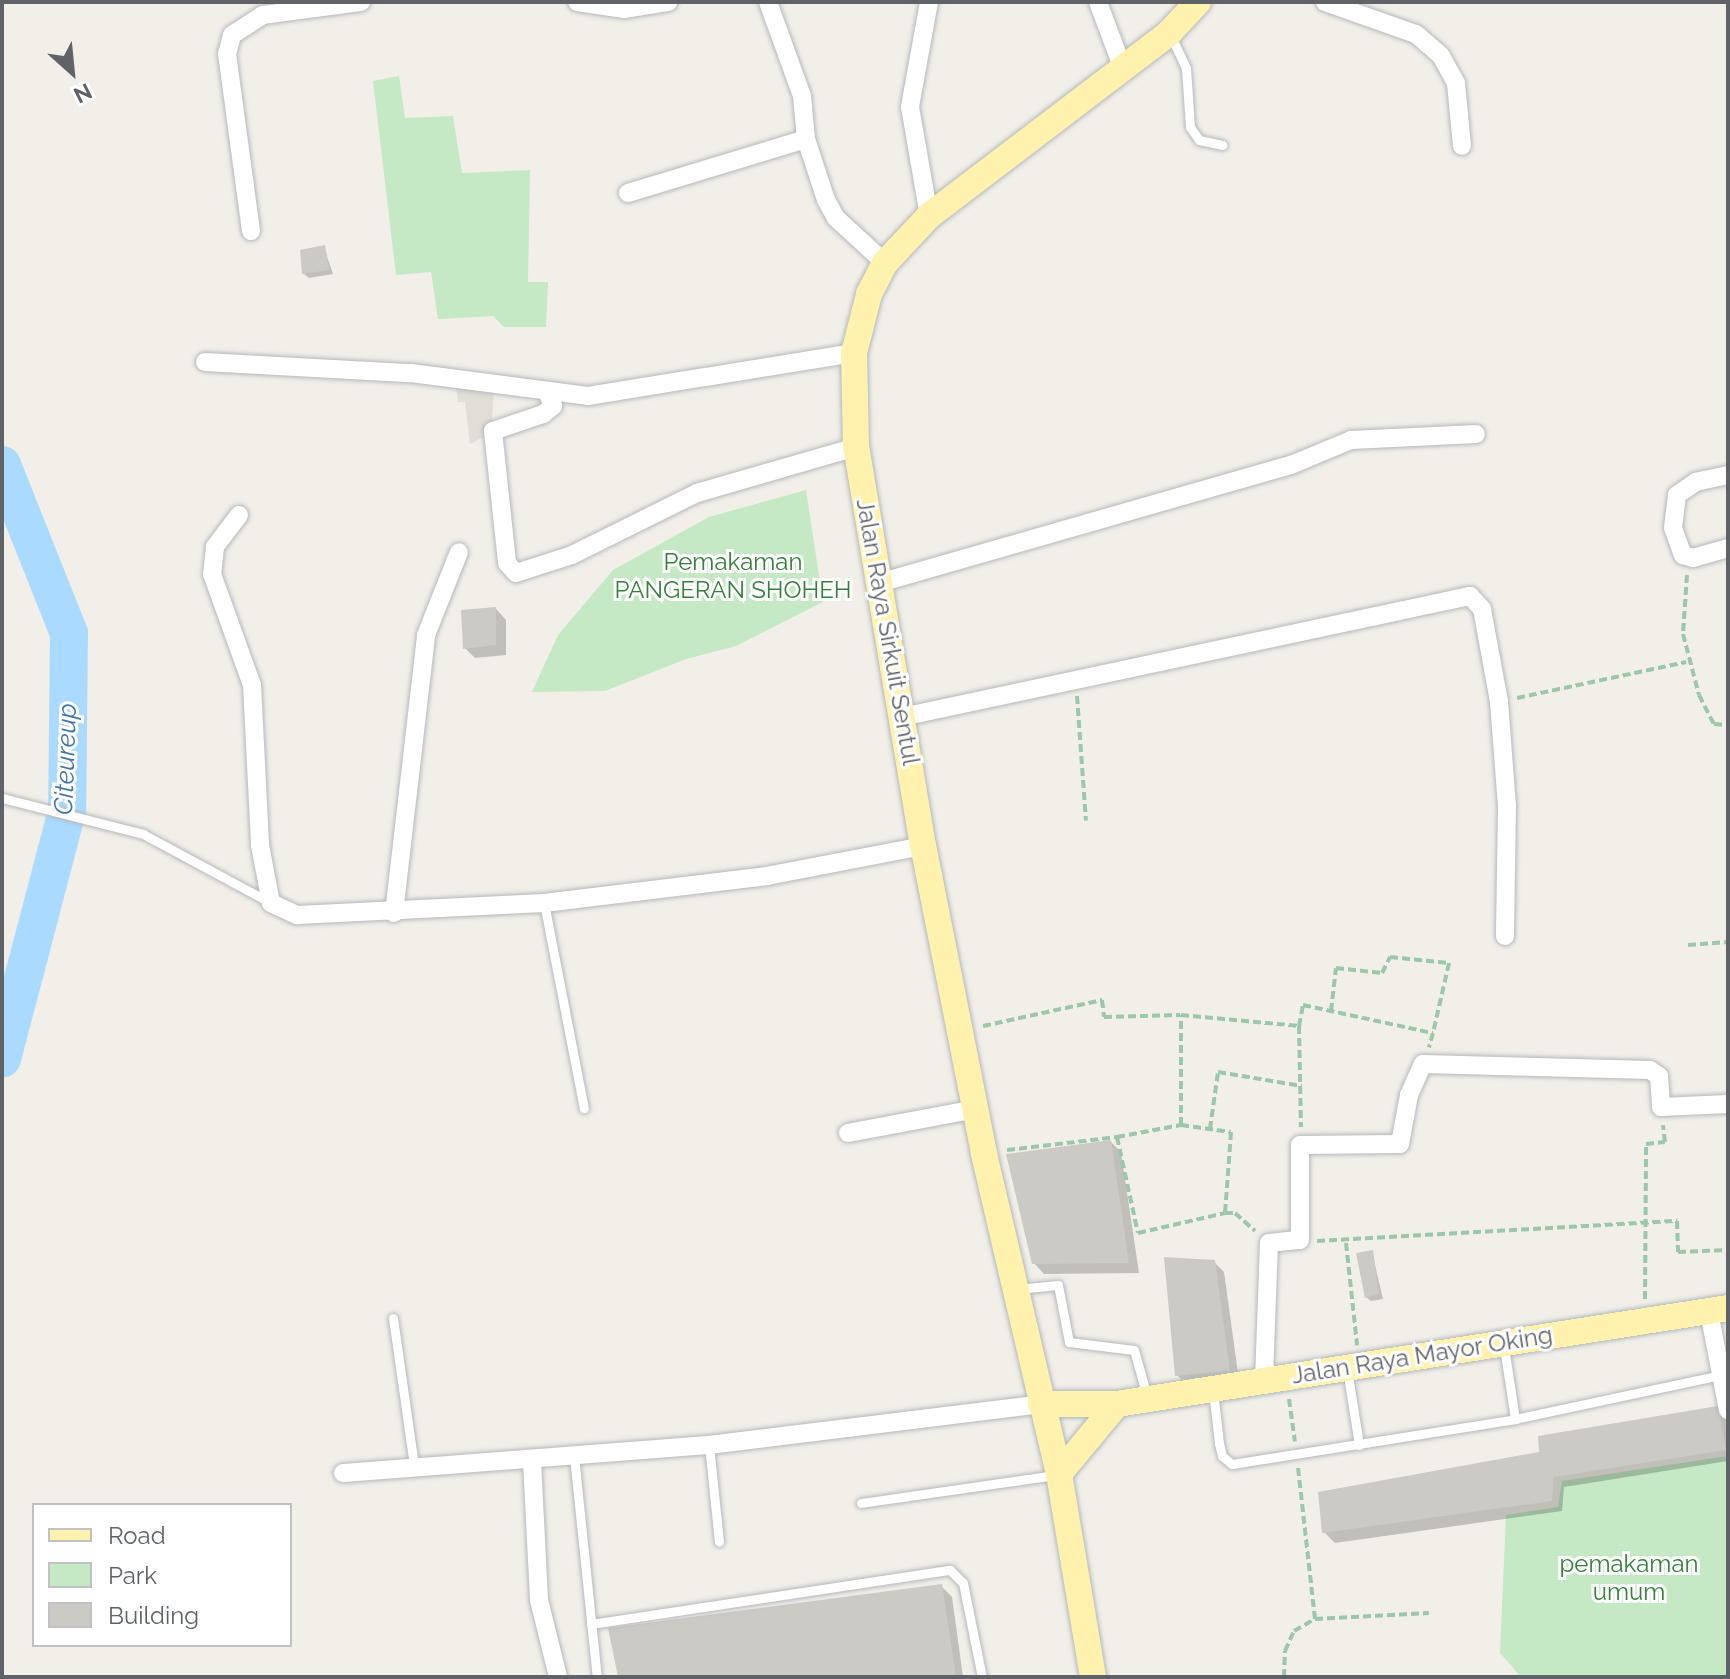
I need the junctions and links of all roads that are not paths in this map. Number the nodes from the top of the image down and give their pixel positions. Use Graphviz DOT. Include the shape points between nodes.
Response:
graph roads {
  1 [pos="361,2"];
  2 [pos="577,2"];
  3 [pos="668,2"];
  4 [pos="768,2"];
  5 [pos="929,2"];
  6 [pos="1098,2"];
  7 [pos="1198,2"];
  8 [pos="1325,2"];
  9 [pos="1169,33"];
  10 [pos="1123,69"];
  11 [pos="806,139"];
  12 [pos="1222,145"];
  13 [pos="1462,146"];
  14 [pos="628,193"];
  15 [pos="929,216"];
  16 [pos="251,231"];
  17 [pos="885,263"];
  18 [pos="854,353"];
  19 [pos="205,362"];
  20 [pos="548,394"];
  21 [pos="1476,434"];
  22 [pos="856,447"];
  23 [pos="1728,475"];
  24 [pos="239,515"];
  25 [pos="1728,548"];
  26 [pos="459,552"];
  27 [pos="879,583"];
  28 [pos="902,717"];
  29 [pos="3,798"];
  30 [pos="923,846"];
  31 [pos="271,903"];
  32 [pos="544,903"];
  33 [pos="394,913"];
  34 [pos="1505,936"];
  35 [pos="1728,1104"];
  36 [pos="584,1108"];
  37 [pos="976,1109"];
  38 [pos="848,1133"];
  39 [pos="1014,1289"];
  40 [pos="1718,1310"];
  41 [pos="393,1318"];
  42 [pos="1503,1342"];
  43 [pos="1353,1365"];
  44 [pos="1720,1375"];
  45 [pos="1275,1377"];
  46 [pos="1213,1387"];
  47 [pos="1147,1399"];
  48 [pos="1041,1404"];
  49 [pos="1117,1404"];
  50 [pos="1728,1410"];
  51 [pos="1515,1419"];
  52 [pos="709,1445"];
  53 [pos="1359,1445"];
  54 [pos="574,1456"];
  55 [pos="526,1461"];
  56 [pos="414,1466"];
  57 [pos="343,1473"];
  58 [pos="1059,1474"];
  59 [pos="861,1503"];
  60 [pos="719,1541"];
  61 [pos="591,1624"];
  62 [pos="547,1677"];
  63 [pos="558,1677"];
  64 [pos="597,1677"];
  65 [pos="982,1677"];
  66 [pos="1093,1677"];
  1 -- 16 [label="street" via="263,15 232,35 227,54"];
  2 -- 3 [label="street" via="624,9"];
  4 -- 11 [label="street" via="802,96"];
  5 -- 15 [label="street" via="910,107"];
  6 -- 10 [label="street"];
  7 -- 9 [label="main road, Jalan Raya Sirkuit Sentul"];
  8 -- 13 [label="street" via="1416,34 1441,56 1456,83"];
  9 -- 10 [label="main road, Jalan Raya Sirkuit Sentul"];
  9 -- 12 [label="lane" via="1187,74 1190,127 1199,140"];
  10 -- 15 [label="main road, Jalan Raya Sirkuit Sentul"];
  11 -- 14 [label="street"];
  11 -- 17 [label="street" via="836,218"];
  15 -- 17 [label="main road, Jalan Raya Sirkuit Sentul"];
  17 -- 18 [label="main road, Jalan Raya Sirkuit Sentul" via="869,294"];
  18 -- 20 [label="street" via="588,396"];
  18 -- 22 [label="main road, Jalan Raya Sirkuit Sentul"];
  19 -- 20 [label="street" via="411,373"];
  20 -- 22 [label="street" via="553,406 543,414 493,431 507,563 516,573 572,555 697,493"];
  21 -- 27 [label="street" via="1351,440 1291,465"];
  22 -- 27 [label="main road, Jalan Raya Sirkuit Sentul"];
  23 -- 25 [label="street" via="1696,482 1677,495 1673,528 1683,555 1693,558"];
  24 -- 31 [label="street" via="215,547 212,574 252,685 260,845"];
  26 -- 33 [label="street" via="426,635"];
  27 -- 28 [label="main road, Jalan Raya Sirkuit Sentul"];
  28 -- 30 [label="main road, Jalan Raya Sirkuit Sentul"];
  28 -- 34 [label="street" via="1470,596 1482,609 1499,702 1507,805"];
  29 -- 31 [label="lane" via="143,834"];
  30 -- 32 [label="street" via="767,876"];
  30 -- 37 [label="main road, Jalan Raya Sirkuit Sentul"];
  31 -- 33 [label="street" via="297,915"];
  32 -- 33 [label="street"];
  32 -- 36 [label="lane"];
  35 -- 45 [label="street" via="1661,1107 1659,1076 1650,1070 1423,1064 1409,1095 1400,1144 1300,1145 1300,1240 1269,1243"];
  37 -- 38 [label="street"];
  37 -- 39 [label="main road, Jalan Raya Sirkuit Sentul"];
  39 -- 47 [label="lane" via="1052,1283 1062,1288 1069,1342 1134,1350"];
  39 -- 48 [label="main road, Jalan Raya Sirkuit Sentul"];
  40 -- 42 [label="main road, Jalan Raya Mayor Oking"];
  40 -- 44 [label="street"];
  41 -- 56 [label="lane"];
  42 -- 43 [label="main road, Jalan Raya Mayor Oking"];
  42 -- 51 [label="lane"];
  43 -- 45 [label="main road, Jalan Raya Mayor Oking"];
  43 -- 53 [label="lane"];
  44 -- 50 [label="street"];
  44 -- 51 [label="lane"];
  45 -- 46 [label="main road, Jalan Raya Mayor Oking"];
  46 -- 47 [label="main road, Jalan Raya Mayor Oking"];
  46 -- 53 [label="lane" via="1226,1461"];
  47 -- 49 [label="main road, Jalan Raya Mayor Oking"];
  48 -- 49 [label="main road, Jalan Raya Mayor Oking"];
  48 -- 52 [label="street"];
  48 -- 58 [label="main road, Jalan Raya Sirkuit Sentul"];
  49 -- 58 [label="main road"];
  51 -- 53 [label="lane"];
  52 -- 54 [label="street"];
  52 -- 60 [label="lane"];
  54 -- 55 [label="street"];
  54 -- 61 [label="lane"];
  55 -- 56 [label="street"];
  55 -- 62 [label="street" via="528,1600"];
  55 -- 63 [label="street" via="539,1600"];
  56 -- 57 [label="street"];
  58 -- 59 [label="lane"];
  58 -- 66 [label="main road, Jalan Raya Sirkuit Sentul"];
  61 -- 64 [label="lane"];
  61 -- 65 [label="lane" via="950,1570 963,1583"];
}
